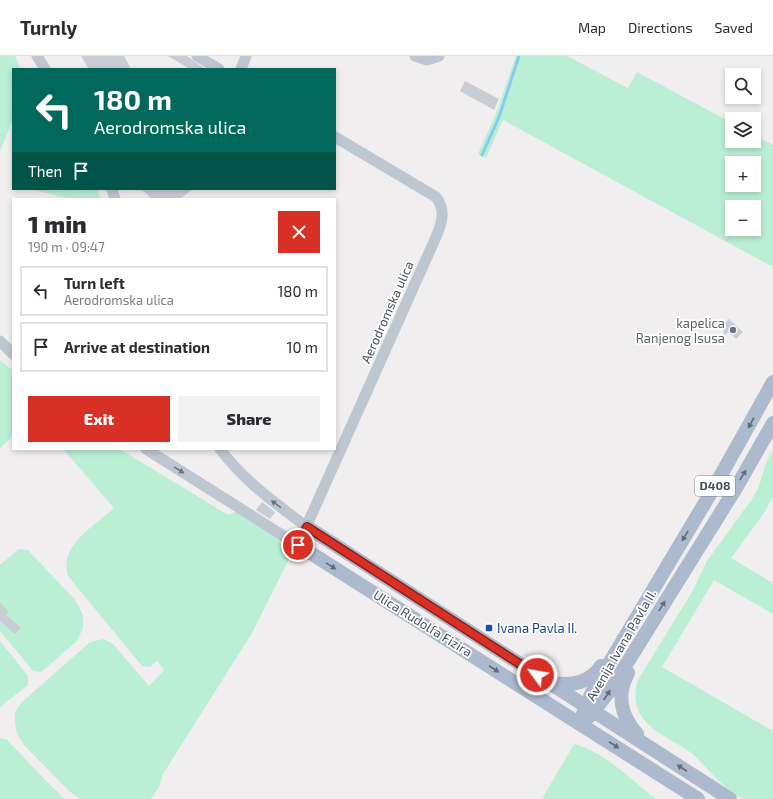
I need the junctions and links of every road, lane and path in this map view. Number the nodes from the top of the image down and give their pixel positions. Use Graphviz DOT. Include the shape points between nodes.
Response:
graph roads {
  1 [pos="36,56"];
  2 [pos="197,56"];
  3 [pos="246,56"];
  4 [pos="415,56"];
  5 [pos="440,56"];
  6 [pos="44,68"];
  7 [pos="217,68"];
  8 [pos="240,68"];
  9 [pos="336,138"];
  10 [pos="0,341"];
  11 [pos="12,353"];
  12 [pos="773,382"];
  13 [pos="773,423"];
  14 [pos="148,450"];
  15 [pos="221,450"];
  16 [pos="307,527"];
  17 [pos="298,545"];
  18 [pos="641,639"];
  19 [pos="623,640"];
  20 [pos="550,683"];
  21 [pos="590,709"];
  22 [pos="581,724"];
  23 [pos="645,744"];
  24 [pos="698,799"];
  25 [pos="730,799"];
  1 -- 6 [label="street"];
  2 -- 7 [label="street"];
  3 -- 8 [label="street"];
  4 -- 5 [label="street" via="427,60"];
  9 -- 16 [label="street, Aerodromska ulica" via="436,198 440,203 442,215 436,237"];
  10 -- 11 [label="street"];
  12 -- 19 [label="main road, Avenija Ivana Pavla II. / D408, one-way" via="712,492"];
  18 -- 13 [label="main road, Avenija Ivana Pavla II. / D408, one-way" via="736,488"];
  14 -- 17 [label="street, Ulica Rudolfa Fizira, one-way"];
  16 -- 15 [label="street, Ulica Rudolfa Fizira, one-way" via="255,488"];
  16 -- 17 [label="street, Aerodromska ulica"];
  16 -- 20 [label="main road, Ulica Rudolfa Fizira"];
  17 -- 22 [label="main road, Ulica Rudolfa Fizira, one-way"];
  21 -- 18 [label="main road, Avenija Ivana Pavla II. / D408, one-way" via="609,692"];
  18 -- 23 [label="main road" via="623,685 621,702 626,719"];
  19 -- 20 [label="main road" via="613,649 596,673 587,680 573,684"];
  19 -- 21 [label="main road, Avenija Ivana Pavla II. / D408"];
  20 -- 21 [label="main road, Ulica Rudolfa Fizira"];
  21 -- 22 [label="main road, Avenija Ivana Pavla II. / D408"];
  21 -- 23 [label="main road, Ulica Rudolfa Fizira"];
  22 -- 24 [label="main road, Ulica Rudolfa Fizira, one-way"];
  25 -- 23 [label="main road, Ulica Rudolfa Fizira, one-way"];
}
